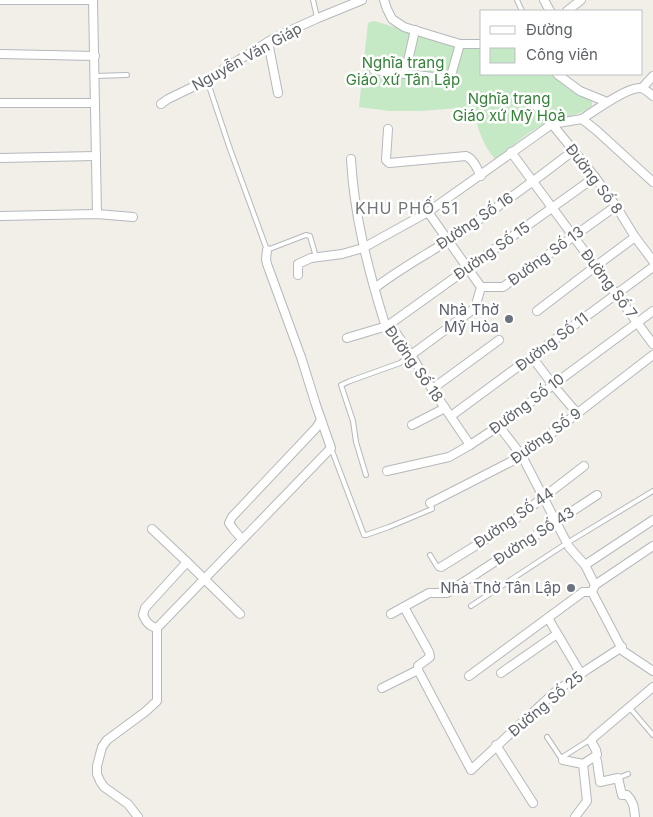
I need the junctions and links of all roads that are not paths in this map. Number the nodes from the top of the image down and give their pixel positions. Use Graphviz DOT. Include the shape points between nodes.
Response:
graph roads {
  1 [pos="0,0"];
  2 [pos="94,0"];
  3 [pos="313,0"];
  4 [pos="362,0"];
  5 [pos="384,0"];
  6 [pos="581,0"];
  7 [pos="568,10"];
  8 [pos="318,18"];
  9 [pos="415,30"];
  10 [pos="268,42"];
  11 [pos="460,44"];
  12 [pos="480,44"];
  13 [pos="0,54"];
  14 [pos="94,56"];
  15 [pos="374,70"];
  16 [pos="405,74"];
  17 [pos="126,75"];
  18 [pos="558,75"];
  19 [pos="95,76"];
  20 [pos="653,76"];
  21 [pos="207,80"];
  22 [pos="642,88"];
  23 [pos="278,93"];
  24 [pos="653,96"];
  25 [pos="531,100"];
  26 [pos="607,102"];
  27 [pos="0,103"];
  28 [pos="95,103"];
  29 [pos="161,104"];
  30 [pos="582,118"];
  31 [pos="552,124"];
  32 [pos="388,129"];
  33 [pos="573,151"];
  34 [pos="511,152"];
  35 [pos="96,156"];
  36 [pos="0,158"];
  37 [pos="351,159"];
  38 [pos="481,176"];
  39 [pos="595,177"];
  40 [pos="533,182"];
  41 [pos="653,182"];
  42 [pos="616,206"];
  43 [pos="553,208"];
  44 [pos="428,212"];
  45 [pos="97,214"];
  46 [pos="0,216"];
  47 [pos="133,217"];
  48 [pos="573,236"];
  49 [pos="635,237"];
  50 [pos="448,241"];
  51 [pos="364,248"];
  52 [pos="267,250"];
  53 [pos="316,257"];
  54 [pos="653,261"];
  55 [pos="596,266"];
  56 [pos="653,266"];
  57 [pos="468,268"];
  58 [pos="298,274"];
  59 [pos="481,287"];
  60 [pos="375,288"];
  61 [pos="616,294"];
  62 [pos="537,311"];
  63 [pos="653,311"];
  64 [pos="637,323"];
  65 [pos="388,325"];
  66 [pos="347,338"];
  67 [pos="499,340"];
  68 [pos="653,344"];
  69 [pos="411,355"];
  70 [pos="653,355"];
  71 [pos="532,356"];
  72 [pos="553,384"];
  73 [pos="432,389"];
  74 [pos="445,408"];
  75 [pos="577,413"];
  76 [pos="451,416"];
  77 [pos="321,420"];
  78 [pos="412,425"];
  79 [pos="499,426"];
  80 [pos="470,445"];
  81 [pos="331,448"];
  82 [pos="522,456"];
  83 [pos="584,466"];
  84 [pos="387,471"];
  85 [pos="366,475"];
  86 [pos="653,492"];
  87 [pos="597,495"];
  88 [pos="543,498"];
  89 [pos="430,502"];
  90 [pos="653,520"];
  91 [pos="556,521"];
  92 [pos="152,529"];
  93 [pos="242,539"];
  94 [pos="567,543"];
  95 [pos="653,546"];
  96 [pos="430,555"];
  97 [pos="187,562"];
  98 [pos="585,565"];
  99 [pos="441,567"];
  100 [pos="205,579"];
  101 [pos="594,588"];
  102 [pos="471,606"];
  103 [pos="404,607"];
  104 [pos="240,614"];
  105 [pos="391,614"];
  106 [pos="548,618"];
  107 [pos="156,628"];
  108 [pos="557,634"];
  109 [pos="622,647"];
  110 [pos="418,670"];
  111 [pos="653,671"];
  112 [pos="501,672"];
  113 [pos="581,674"];
  114 [pos="469,676"];
  115 [pos="653,687"];
  116 [pos="382,688"];
  117 [pos="629,707"];
  118 [pos="653,735"];
  119 [pos="547,737"];
  120 [pos="593,738"];
  121 [pos="496,745"];
  122 [pos="563,760"];
  123 [pos="597,761"];
  124 [pos="583,764"];
  125 [pos="628,774"];
  126 [pos="618,778"];
  127 [pos="533,803"];
  128 [pos="138,817"];
  129 [pos="574,817"];
  130 [pos="635,817"];
  1 -- 2 [label="street"];
  2 -- 14 [label="street"];
  3 -- 8 [label="lane"];
  4 -- 8 [label="street, Nguyễn Văn Giáp"];
  5 -- 9 [label="street" via="392,19"];
  6 -- 7 [label="street"];
  8 -- 10 [label="street, Nguyễn Văn Giáp"];
  9 -- 11 [label="street"];
  9 -- 16 [label="street"];
  10 -- 21 [label="street, Nguyễn Văn Giáp"];
  10 -- 23 [label="street"];
  11 -- 12 [label="street"];
  11 -- 16 [label="street" via="450,79"];
  13 -- 14 [label="street"];
  14 -- 19 [label="street"];
  15 -- 16 [label="street"];
  17 -- 19 [label="lane"];
  18 -- 26 [label="street" via="580,91"];
  19 -- 28 [label="street"];
  20 -- 22 [label="street"];
  21 -- 29 [label="street, Nguyễn Văn Giáp"];
  21 -- 52 [label="lane"];
  22 -- 24 [label="street"];
  22 -- 26 [label="street"];
  25 -- 31 [label="street, Đường Số 8"];
  26 -- 30 [label="street"];
  27 -- 28 [label="street"];
  28 -- 35 [label="street"];
  30 -- 31 [label="street"];
  30 -- 41 [label="street"];
  31 -- 33 [label="street, Đường Số 8"];
  31 -- 34 [label="street"];
  32 -- 38 [label="street" via="386,160 389,163 466,156"];
  33 -- 39 [label="street, Đường Số 8"];
  33 -- 40 [label="street, Đường Số 16"];
  34 -- 38 [label="street"];
  34 -- 40 [label="street, Đường Số 7"];
  35 -- 36 [label="street"];
  35 -- 45 [label="street"];
  37 -- 51 [label="street, Đường Số 18"];
  38 -- 44 [label="street"];
  39 -- 42 [label="street, Đường Số 8"];
  39 -- 43 [label="street, Đường Số 15"];
  40 -- 43 [label="street, Đường Số 7"];
  40 -- 50 [label="street, Đường Số 16"];
  42 -- 48 [label="street, Đường Số 13"];
  42 -- 49 [label="street, Đường Số 8"];
  43 -- 48 [label="street, Đường Số 7"];
  43 -- 57 [label="street, Đường Số 15"];
  44 -- 50 [label="street"];
  44 -- 51 [label="street"];
  45 -- 46 [label="street"];
  45 -- 47 [label="street"];
  48 -- 55 [label="street, Đường Số 7"];
  48 -- 59 [label="street, Đường Số 13" via="503,287"];
  49 -- 54 [label="street, Đường Số 8"];
  49 -- 55 [label="street"];
  50 -- 57 [label="street"];
  50 -- 60 [label="street, Đường Số 16"];
  51 -- 53 [label="street"];
  51 -- 60 [label="street, Đường Số 18"];
  52 -- 53 [label="lane" via="306,235 310,236"];
  52 -- 77 [label="street" via="267,264"];
  53 -- 58 [label="street" via="298,264"];
  55 -- 61 [label="street, Đường Số 7"];
  55 -- 62 [label="street"];
  56 -- 61 [label="street, Đường Số 11"];
  57 -- 59 [label="street"];
  57 -- 65 [label="street, Đường Số 15"];
  59 -- 69 [label="street" via="475,308"];
  60 -- 65 [label="street, Đường Số 18" via="384,322"];
  61 -- 64 [label="street, Đường Số 7"];
  61 -- 71 [label="street, Đường Số 11"];
  63 -- 64 [label="street, Đường Số 10"];
  64 -- 68 [label="street, Đường Số 7"];
  64 -- 72 [label="street, Đường Số 10"];
  65 -- 66 [label="street, Đường Số 15"];
  65 -- 69 [label="street, Đường Số 18"];
  67 -- 73 [label="street"];
  69 -- 73 [label="street, Đường Số 18"];
  69 -- 85 [label="lane" via="400,363 341,386"];
  70 -- 75 [label="street, Đường Số 9"];
  71 -- 72 [label="street"];
  71 -- 76 [label="street, Đường Số 11"];
  72 -- 75 [label="street"];
  72 -- 79 [label="street, Đường Số 10"];
  73 -- 74 [label="street, Đường Số 18"];
  74 -- 76 [label="street, Đường Số 18"];
  74 -- 78 [label="street"];
  75 -- 82 [label="street, Đường Số 9"];
  76 -- 80 [label="street, Đường Số 18"];
  77 -- 81 [label="street"];
  77 -- 93 [label="street" via="232,517 229,523"];
  79 -- 80 [label="street, Đường Số 10"];
  79 -- 82 [label="street"];
  80 -- 84 [label="street, Đường Số 10" via="449,457"];
  81 -- 89 [label="lane" via="364,535 432,509"];
  81 -- 93 [label="street"];
  82 -- 88 [label="street"];
  82 -- 89 [label="street, Đường Số 9"];
  83 -- 88 [label="street, Đường Số 44"];
  86 -- 94 [label="lane"];
  87 -- 91 [label="street, Đường Số 43"];
  88 -- 91 [label="street"];
  88 -- 99 [label="street, Đường Số 44" via="501,530"];
  90 -- 98 [label="street"];
  91 -- 94 [label="street"];
  91 -- 103 [label="street, Đường Số 43" via="447,593 429,593"];
  92 -- 97 [label="street"];
  93 -- 100 [label="street"];
  94 -- 98 [label="street"];
  94 -- 102 [label="lane"];
  95 -- 101 [label="street"];
  96 -- 99 [label="lane" via="438,568"];
  97 -- 100 [label="street"];
  97 -- 107 [label="street" via="145,608 143,615 147,623"];
  98 -- 101 [label="street"];
  100 -- 104 [label="street"];
  100 -- 107 [label="street"];
  101 -- 106 [label="street" via="583,592"];
  101 -- 109 [label="street"];
  103 -- 105 [label="street, Đường Số 43"];
  103 -- 110 [label="street" via="430,655"];
  106 -- 108 [label="street"];
  106 -- 114 [label="street"];
  107 -- 128 [label="street" via="157,701 107,740 97,766 97,774 104,787 128,804"];
  108 -- 112 [label="street"];
  108 -- 113 [label="street"];
  109 -- 111 [label="street" via="623,651"];
  109 -- 113 [label="street, Đường Số 25"];
  110 -- 116 [label="street"];
  110 -- 121 [label="street, Đường Số 25" via="471,770"];
  113 -- 121 [label="street, Đường Số 25" via="555,692"];
  115 -- 117 [label="street"];
  117 -- 118 [label="lane"];
  117 -- 120 [label="street"];
  119 -- 120 [label="lane" via="561,758"];
  120 -- 124 [label="street" via="591,741 597,755"];
  121 -- 127 [label="street"];
  122 -- 124 [label="street"];
  123 -- 126 [label="street" via="600,782"];
  124 -- 129 [label="street" via="587,801"];
  125 -- 126 [label="lane"];
  126 -- 130 [label="street" via="622,795 627,795 634,805"];
}
